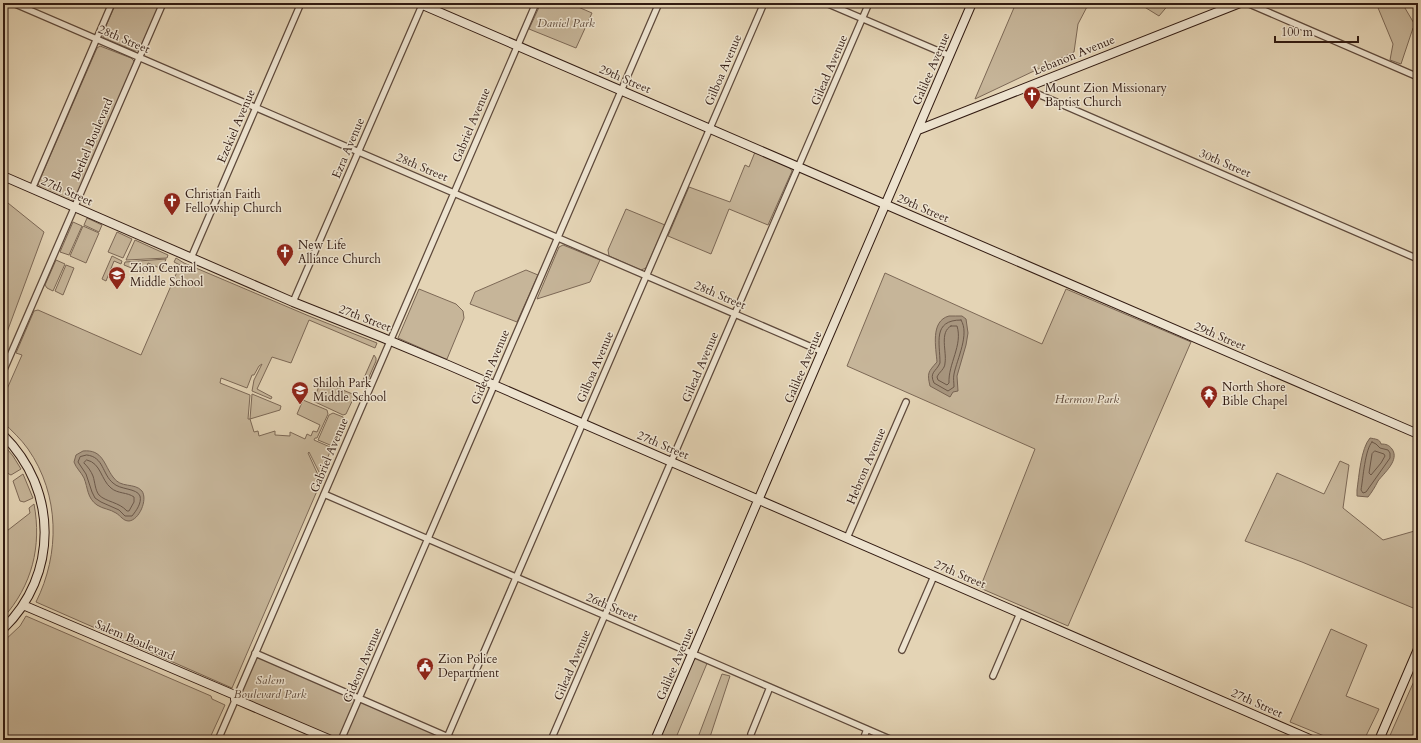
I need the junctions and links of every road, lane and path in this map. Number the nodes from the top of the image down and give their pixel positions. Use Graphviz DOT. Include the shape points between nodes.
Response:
graph roads {
  1 [pos="13,3"];
  2 [pos="112,3"];
  3 [pos="163,3"];
  4 [pos="301,3"];
  5 [pos="536,3"];
  6 [pos="659,3"];
  7 [pos="764,3"];
  8 [pos="826,3"];
  9 [pos="869,3"];
  10 [pos="972,3"];
  11 [pos="1240,3"];
  12 [pos="1247,3"];
  13 [pos="421,4"];
  14 [pos="862,19"];
  15 [pos="97,39"];
  16 [pos="517,46"];
  17 [pos="950,56"];
  18 [pos="139,58"];
  19 [pos="1418,77"];
  20 [pos="1024,88"];
  21 [pos="621,91"];
  22 [pos="256,108"];
  23 [pos="710,129"];
  24 [pos="918,130"];
  25 [pos="358,152"];
  26 [pos="798,167"];
  27 [pos="3,176"];
  28 [pos="32,189"];
  29 [pos="454,193"];
  30 [pos="886,205"];
  31 [pos="75,207"];
  32 [pos="558,238"];
  33 [pos="191,258"];
  34 [pos="1418,259"];
  35 [pos="646,276"];
  36 [pos="293,302"];
  37 [pos="735,314"];
  38 [pos="390,341"];
  39 [pos="822,352"];
  40 [pos="3,372"];
  41 [pos="494,385"];
  42 [pos="906,402"];
  43 [pos="582,424"];
  44 [pos="1418,434"];
  45 [pos="3,435"];
  46 [pos="671,462"];
  47 [pos="324,494"];
  48 [pos="759,500"];
  49 [pos="847,538"];
  50 [pos="428,539"];
  51 [pos="934,576"];
  52 [pos="516,577"];
  53 [pos="23,605"];
  54 [pos="1020,613"];
  55 [pos="605,616"];
  56 [pos="3,629"];
  57 [pos="1418,649"];
  58 [pos="902,650"];
  59 [pos="255,653"];
  60 [pos="693,654"];
  61 [pos="993,676"];
  62 [pos="770,687"];
  63 [pos="236,698"];
  64 [pos="359,698"];
  65 [pos="867,729"];
  66 [pos="751,734"];
  67 [pos="446,738"];
  68 [pos="218,740"];
  69 [pos="331,740"];
  70 [pos="341,740"];
  71 [pos="455,740"];
  72 [pos="551,740"];
  73 [pos="656,740"];
  74 [pos="863,740"];
  75 [pos="892,740"];
  76 [pos="1312,740"];
  77 [pos="1378,740"];
  1 -- 15 [label="street, 28th Street"];
  2 -- 15 [label="street"];
  3 -- 18 [label="street, Bethel Boulevard"];
  4 -- 22 [label="street, Ezekiel Avenue"];
  5 -- 16 [label="street, Gabriel Avenue"];
  6 -- 21 [label="street, Gideon Avenue"];
  7 -- 23 [label="street, Gilboa Avenue"];
  8 -- 14 [label="street"];
  9 -- 14 [label="street, Gilead Avenue"];
  10 -- 17 [label="street, Galilee Avenue"];
  11 -- 20 [label="street, Lebanon Avenue"];
  12 -- 19 [label="street"];
  13 -- 16 [label="street, 29th Street"];
  13 -- 25 [label="street, Ezra Avenue"];
  14 -- 17 [label="street"];
  14 -- 26 [label="street, Gilead Avenue"];
  15 -- 18 [label="street, 28th Street"];
  15 -- 28 [label="street"];
  16 -- 21 [label="street, 29th Street"];
  16 -- 29 [label="street, Gabriel Avenue"];
  17 -- 24 [label="street, Galilee Avenue"];
  18 -- 22 [label="street, 28th Street"];
  18 -- 31 [label="street, Bethel Boulevard"];
  20 -- 24 [label="street, Lebanon Avenue"];
  20 -- 34 [label="street, 30th Street"];
  21 -- 23 [label="street, 29th Street"];
  21 -- 32 [label="street, Gideon Avenue"];
  22 -- 25 [label="street, 28th Street"];
  22 -- 33 [label="street, Ezekiel Avenue"];
  23 -- 26 [label="street, 29th Street"];
  23 -- 35 [label="street, Gilboa Avenue"];
  24 -- 30 [label="street, Galilee Avenue"];
  25 -- 29 [label="street, 28th Street"];
  25 -- 36 [label="street, Ezra Avenue"];
  26 -- 30 [label="street, 29th Street"];
  26 -- 37 [label="street, Gilead Avenue"];
  27 -- 28 [label="street, 27th Street"];
  28 -- 31 [label="street, 27th Street"];
  29 -- 32 [label="street, 28th Street"];
  29 -- 38 [label="street, Gabriel Avenue"];
  30 -- 39 [label="street, Galilee Avenue"];
  30 -- 44 [label="street, 29th Street"];
  31 -- 33 [label="street, 27th Street"];
  31 -- 40 [label="street, Bethel Boulevard"];
  32 -- 35 [label="street, 28th Street"];
  32 -- 41 [label="street, Gideon Avenue"];
  33 -- 36 [label="street, 27th Street"];
  35 -- 37 [label="street, 28th Street"];
  35 -- 43 [label="street, Gilboa Avenue"];
  36 -- 38 [label="street, 27th Street"];
  37 -- 39 [label="street, 28th Street"];
  37 -- 46 [label="street, Gilead Avenue"];
  38 -- 41 [label="street, 27th Street"];
  38 -- 47 [label="street, Gabriel Avenue"];
  39 -- 48 [label="street, Galilee Avenue"];
  41 -- 43 [label="street, 27th Street"];
  41 -- 50 [label="street, Gideon Avenue"];
  42 -- 49 [label="street, Hebron Avenue"];
  43 -- 46 [label="street, 27th Street"];
  43 -- 52 [label="street, Gilboa Avenue"];
  45 -- 53 [label="street" via="31,472 44,514 44,544 40,566"];
  46 -- 48 [label="street, 27th Street"];
  46 -- 55 [label="street, Gilead Avenue"];
  47 -- 50 [label="street, 26th Street"];
  47 -- 59 [label="street, Gabriel Avenue"];
  48 -- 49 [label="street, 27th Street"];
  48 -- 60 [label="street, Galilee Avenue"];
  49 -- 51 [label="street, 27th Street"];
  50 -- 52 [label="street, 26th Street"];
  50 -- 64 [label="street, Gideon Avenue"];
  51 -- 54 [label="street, 27th Street"];
  51 -- 58 [label="street"];
  52 -- 55 [label="street, 26th Street"];
  52 -- 67 [label="street, Gilboa Avenue"];
  53 -- 56 [label="street"];
  53 -- 63 [label="street, Salem Boulevard"];
  54 -- 61 [label="street"];
  54 -- 76 [label="street, 27th Street"];
  55 -- 60 [label="street, 26th Street"];
  55 -- 72 [label="street, Gilead Avenue"];
  57 -- 77 [label="street"];
  59 -- 63 [label="street, Gabriel Avenue"];
  59 -- 64 [label="street"];
  60 -- 62 [label="street, 26th Street"];
  60 -- 73 [label="street, Galilee Avenue"];
  62 -- 65 [label="street, 26th Street"];
  62 -- 66 [label="street"];
  63 -- 68 [label="street, Gabriel Avenue"];
  63 -- 69 [label="street, Salem Boulevard"];
  64 -- 67 [label="street"];
  64 -- 70 [label="street, Gideon Avenue"];
  65 -- 74 [label="street"];
  65 -- 75 [label="street, 26th Street"];
  67 -- 71 [label="street"];
}
